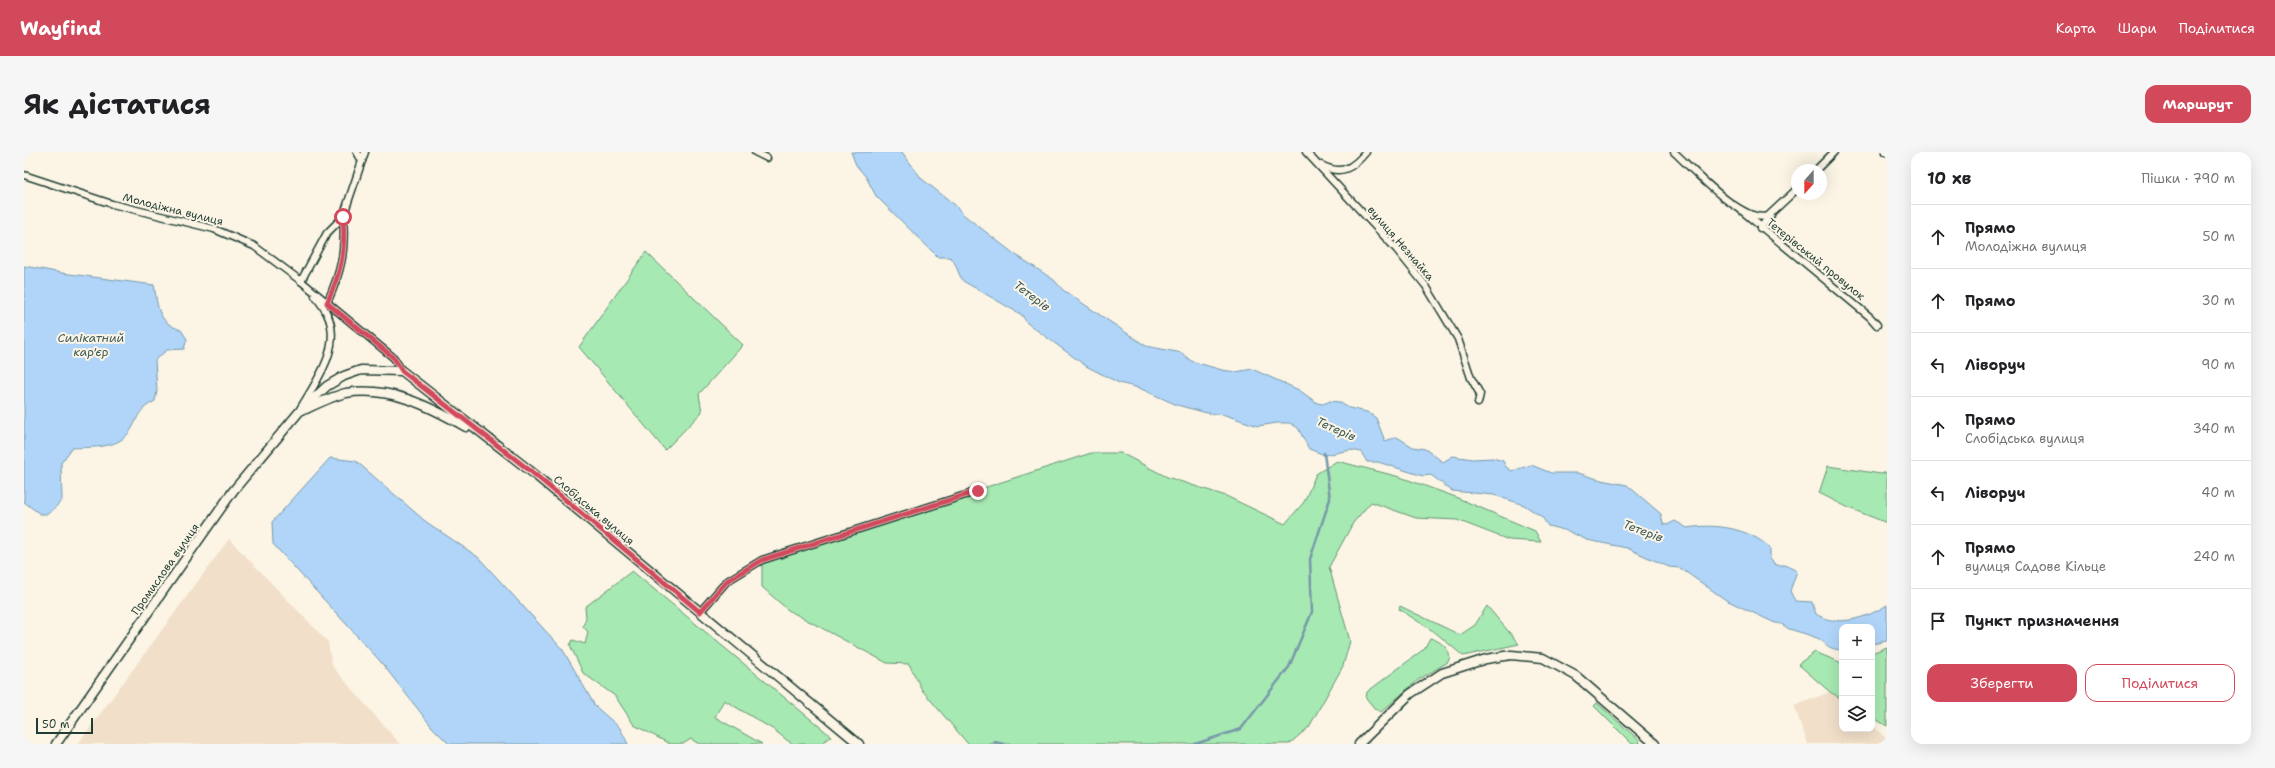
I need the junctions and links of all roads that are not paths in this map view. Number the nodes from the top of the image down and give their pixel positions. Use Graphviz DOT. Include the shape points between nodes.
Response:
graph roads {
  1 [pos="357,152"];
  2 [pos="365,152"];
  3 [pos="755,152"];
  4 [pos="1306,152"];
  5 [pos="1366,152"];
  6 [pos="1674,152"];
  7 [pos="1834,152"];
  8 [pos="768,158"];
  9 [pos="362,161"];
  10 [pos="1317,164"];
  11 [pos="1822,164"];
  12 [pos="24,175"];
  13 [pos="1791,195"];
  14 [pos="1741,210"];
  15 [pos="1774,212"];
  16 [pos="343,217"];
  17 [pos="1760,228"];
  18 [pos="301,281"];
  19 [pos="312,291"];
  20 [pos="327,303"];
  21 [pos="1877,325"];
  22 [pos="402,371"];
  23 [pos="1478,403"];
  24 [pos="299,412"];
  25 [pos="496,444"];
  26 [pos="978,491"];
  27 [pos="700,612"];
  28 [pos="56,744"];
  29 [pos="859,744"];
  30 [pos="1359,744"];
  31 [pos="1655,744"];
  1 -- 9 [label="street"];
  2 -- 9 [label="street"];
  3 -- 8 [label="street"];
  4 -- 10 [label="street, вулиця Незнайка"];
  5 -- 10 [label="street" via="1351,168 1344,171 1328,169"];
  6 -- 14 [label="street, Тетерівський провулок"];
  7 -- 11 [label="street"];
  9 -- 16 [label="street"];
  10 -- 23 [label="street, вулиця Незнайка" via="1397,250 1426,286 1458,339 1480,394"];
  12 -- 18 [label="street, Молодіжна вулиця" via="112,204 194,223 232,235 254,246"];
  13 -- 15 [label="street"];
  14 -- 15 [label="street" via="1760,217"];
  14 -- 17 [label="street, Тетерівський провулок"];
  15 -- 17 [label="street"];
  16 -- 18 [label="street" via="327,233"];
  16 -- 20 [label="street" via="345,238 341,271"];
  17 -- 21 [label="street, Тетерівський провулок" via="1798,255 1870,316"];
  18 -- 19 [label="street, Молодіжна вулиця"];
  19 -- 20 [label="street"];
  19 -- 24 [label="street" via="330,322 331,344 321,373"];
  20 -- 22 [label="street" via="394,358"];
  22 -- 24 [label="street" via="361,370 344,376 327,386"];
  22 -- 25 [label="street, Слобідська вулиця"];
  24 -- 25 [label="street" via="345,394 368,391 387,393 427,406"];
  24 -- 28 [label="street, Промислова вулиця" via="233,491"];
  25 -- 27 [label="street, Слобідська вулиця"];
  26 -- 27 [label="street" via="762,560 727,581"];
  27 -- 29 [label="street, Слобідська вулиця"];
  30 -- 31 [label="street" via="1410,694 1442,673 1466,664 1511,656 1533,656 1557,664 1576,676"];
}
